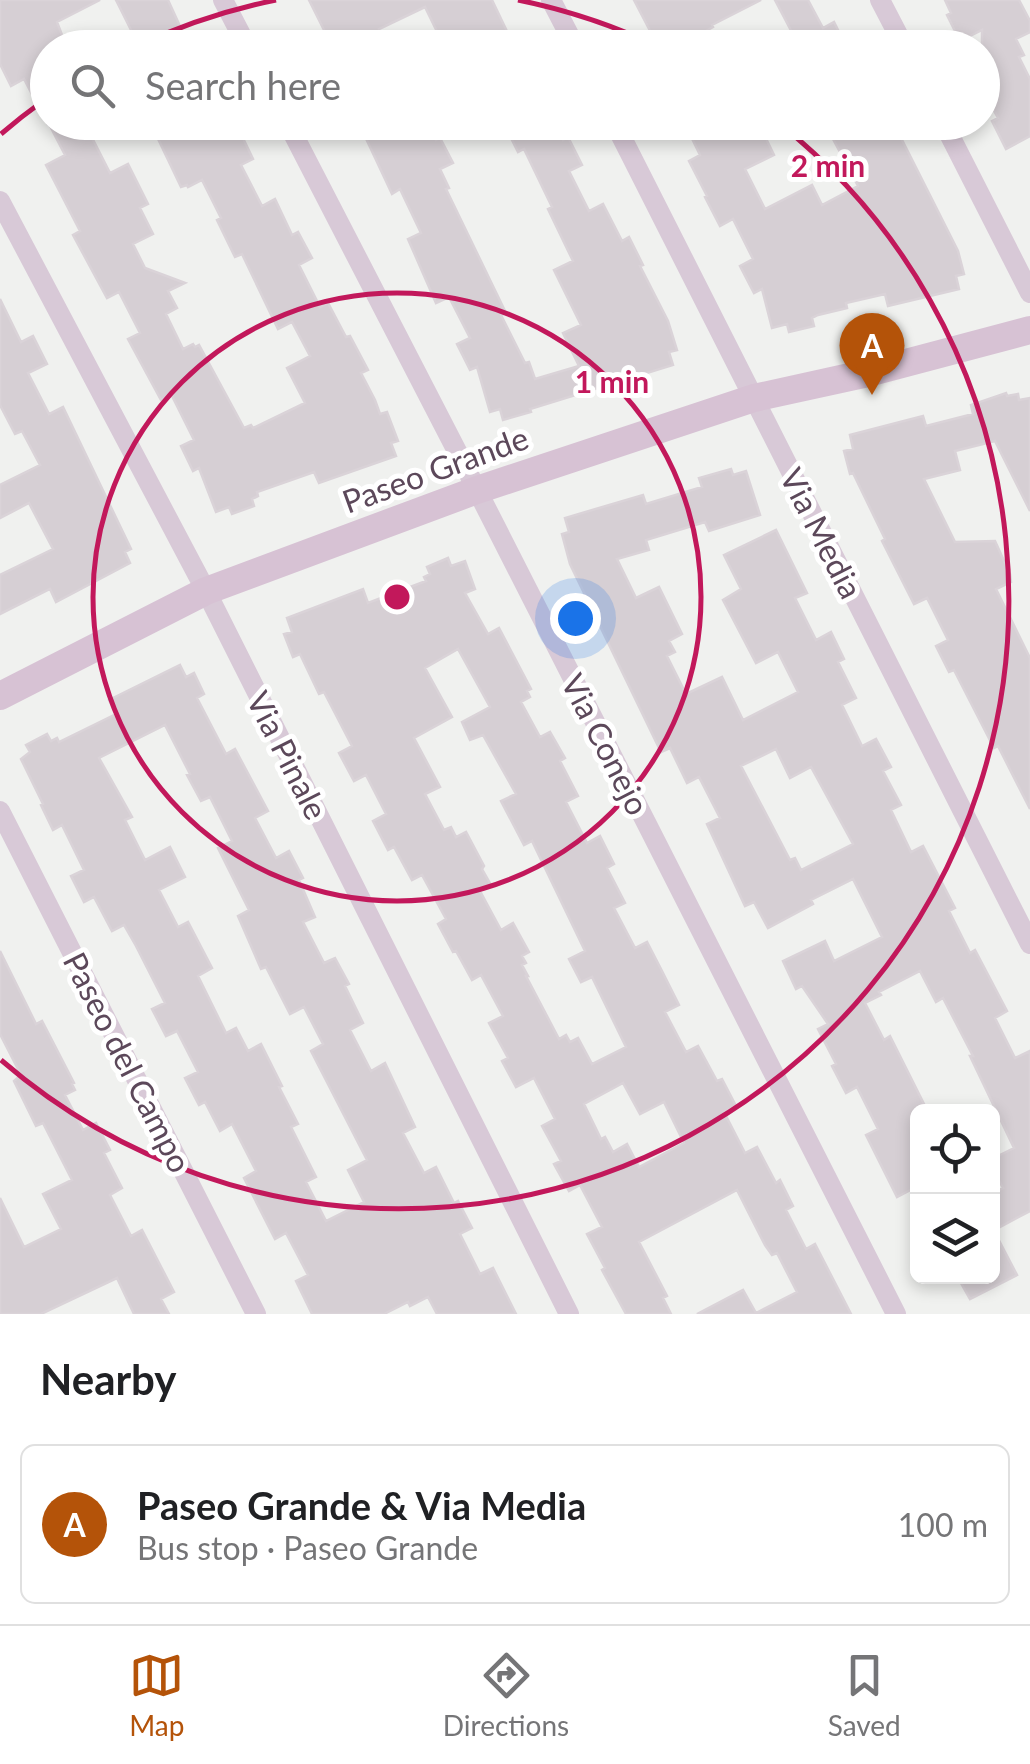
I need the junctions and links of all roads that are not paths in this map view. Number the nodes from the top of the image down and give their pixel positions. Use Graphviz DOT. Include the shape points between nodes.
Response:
graph roads {
  1 [pos="224,0"];
  2 [pos="552,0"];
  3 [pos="880,0"];
  4 [pos="239,30"];
  5 [pos="567,30"];
  6 [pos="895,30"];
  7 [pos="296,140"];
  8 [pos="623,140"];
  9 [pos="952,140"];
  10 [pos="0,201"];
  11 [pos="1030,293"];
  12 [pos="1030,330"];
  13 [pos="754,398"];
  14 [pos="477,490"];
  15 [pos="206,592"];
  16 [pos="0,696"];
  17 [pos="0,811"];
  18 [pos="1030,944"];
  19 [pos="256,1314"];
  20 [pos="569,1314"];
  21 [pos="896,1314"];
  1 -- 4 [label="street"];
  2 -- 5 [label="street"];
  3 -- 6 [label="street"];
  7 -- 14 [label="street, Via Conejo"];
  8 -- 13 [label="street, Via Media"];
  9 -- 11 [label="street"];
  10 -- 15 [label="street, Via Pinale"];
  12 -- 13 [label="street, Paseo Grande"];
  13 -- 14 [label="street, Paseo Grande"];
  13 -- 18 [label="street, Via Media"];
  14 -- 15 [label="street, Paseo Grande"];
  14 -- 21 [label="street, Via Conejo"];
  15 -- 16 [label="street, Paseo Grande"];
  15 -- 20 [label="street, Via Pinale"];
  17 -- 19 [label="street, Paseo del Campo"];
}
